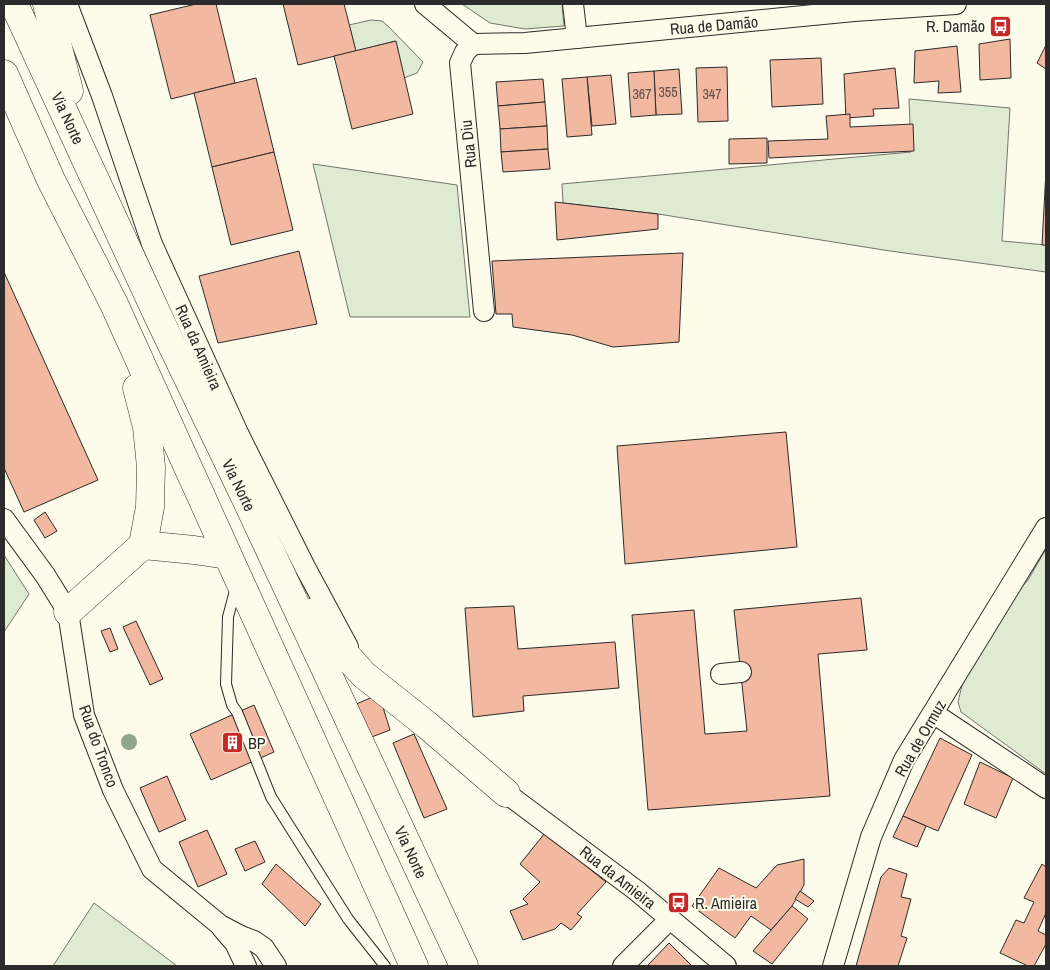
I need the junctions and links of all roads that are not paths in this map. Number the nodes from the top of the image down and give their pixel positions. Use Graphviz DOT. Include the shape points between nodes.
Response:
graph roads {
  1 [pos="14,4"];
  2 [pos="47,4"];
  3 [pos="66,4"];
  4 [pos="425,4"];
  5 [pos="573,4"];
  6 [pos="956,4"];
  7 [pos="854,7"];
  8 [pos="577,38"];
  9 [pos="473,44"];
  10 [pos="4,74"];
  11 [pos="88,161"];
  12 [pos="114,304"];
  13 [pos="484,311"];
  14 [pos="246,500"];
  15 [pos="4,519"];
  16 [pos="1046,528"];
  17 [pos="143,545"];
  18 [pos="227,555"];
  19 [pos="238,580"];
  20 [pos="68,612"];
  21 [pos="741,672"];
  22 [pos="721,674"];
  23 [pos="364,675"];
  24 [pos="933,713"];
  25 [pos="1046,788"];
  26 [pos="506,793"];
  27 [pos="670,919"];
  28 [pos="220,925"];
  29 [pos="246,966"];
  30 [pos="276,966"];
  31 [pos="385,966"];
  32 [pos="414,966"];
  33 [pos="464,966"];
  34 [pos="624,966"];
  35 [pos="726,966"];
  36 [pos="833,966"];
  1 -- 11 [label="highway, Via Norte"];
  2 -- 11 [label="highway"];
  3 -- 23 [label="street, Rua da Amieira" via="102,96 152,244 238,433"];
  4 -- 9 [label="street"];
  5 -- 8 [label="street"];
  6 -- 7 [label="street, Rua de Damão"];
  7 -- 8 [label="street, Rua de Damão"];
  8 -- 9 [label="street, Rua de Damão"];
  9 -- 13 [label="street, Rua Diu" via="460,64"];
  10 -- 12 [label="highway" via="51,180"];
  11 -- 14 [label="highway, Via Norte"];
  12 -- 17 [label="highway" via="147,427 150,507"];
  12 -- 18 [label="highway"];
  14 -- 23 [label="highway" via="324,631"];
  14 -- 33 [label="highway, Via Norte"];
  15 -- 20 [label="street, Rua do Tronco"];
  16 -- 24 [label="street, Rua de Ormuz"];
  17 -- 18 [label="highway"];
  17 -- 20 [label="highway"];
  18 -- 19 [label="highway"];
  19 -- 31 [label="lane" via="228,617 226,684 232,705 271,797 344,912"];
  19 -- 32 [label="highway"];
  20 -- 28 [label="street, Rua do Tronco" via="84,715 113,790 152,869"];
  21 -- 22 [label="street"];
  23 -- 26 [label="highway"];
  24 -- 25 [label="street"];
  24 -- 36 [label="street, Rua de Ormuz" via="904,760 871,837"];
  26 -- 27 [label="street, Rua da Amieira"];
  27 -- 34 [label="street"];
  27 -- 35 [label="street, Rua da Amieira"];
  28 -- 29 [label="street, Rua do Tronco" via="235,943"];
  28 -- 30 [label="street, Rua do Tronco" via="259,944"];
}
